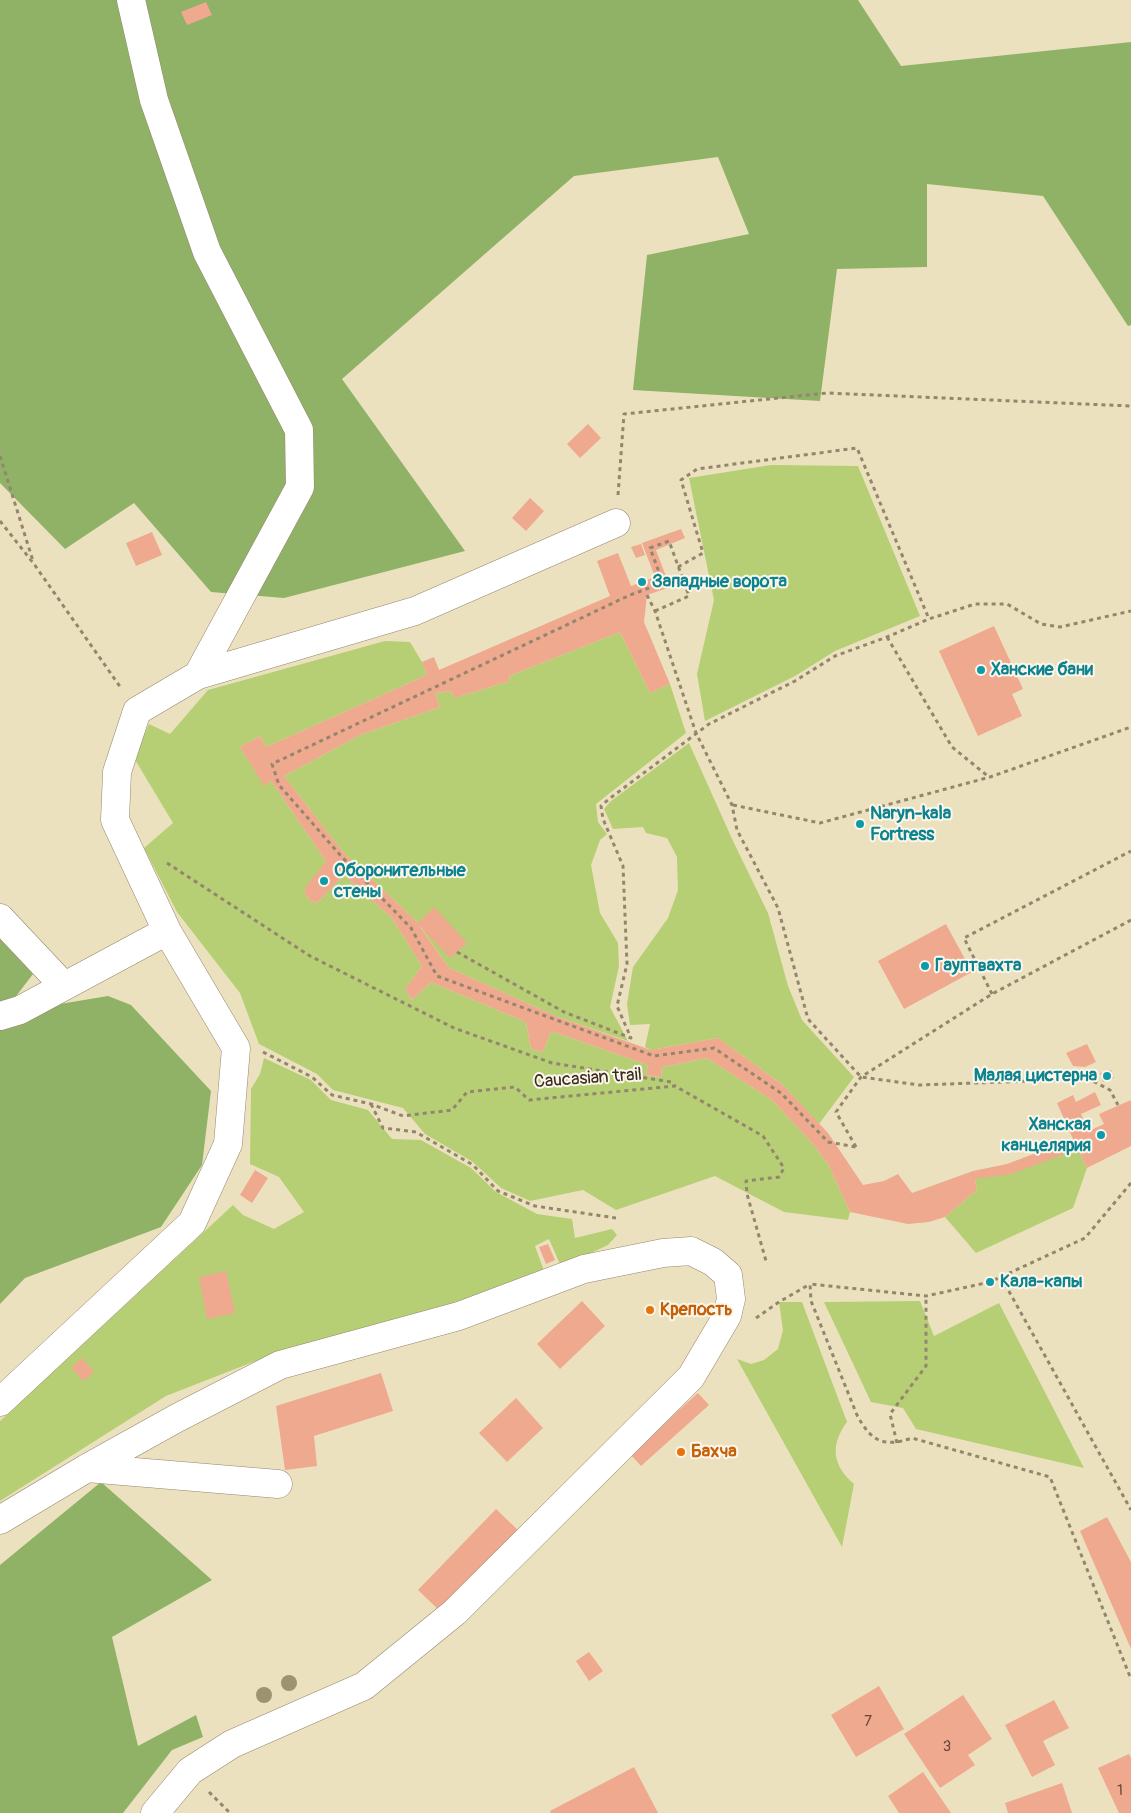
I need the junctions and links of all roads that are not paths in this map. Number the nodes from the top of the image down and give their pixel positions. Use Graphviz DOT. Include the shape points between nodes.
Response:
graph roads {
  1 [pos="131,0"];
  2 [pos="616,523"];
  3 [pos="198,675"];
  4 [pos="0,918"];
  5 [pos="167,931"];
  6 [pos="64,986"];
  7 [pos="0,1016"];
  8 [pos="0,1402"];
  9 [pos="86,1468"];
  10 [pos="278,1484"];
  11 [pos="0,1520"];
  12 [pos="155,1813"];
  1 -- 3 [label="street" via="154,100 207,252 299,430 300,487"];
  2 -- 3 [label="street" via="415,611"];
  3 -- 5 [label="street" via="137,711 117,772 114,820"];
  4 -- 6 [label="street"];
  5 -- 6 [label="street"];
  5 -- 8 [label="street" via="236,1048 228,1144 192,1223"];
  6 -- 7 [label="street" via="20,1010"];
  9 -- 10 [label="street"];
  9 -- 11 [label="street"];
  9 -- 12 [label="street" via="280,1365 459,1316 584,1269 663,1253 691,1251 713,1262 728,1275 731,1299 726,1316 690,1377 456,1612 364,1686 232,1744 190,1771"];
}
